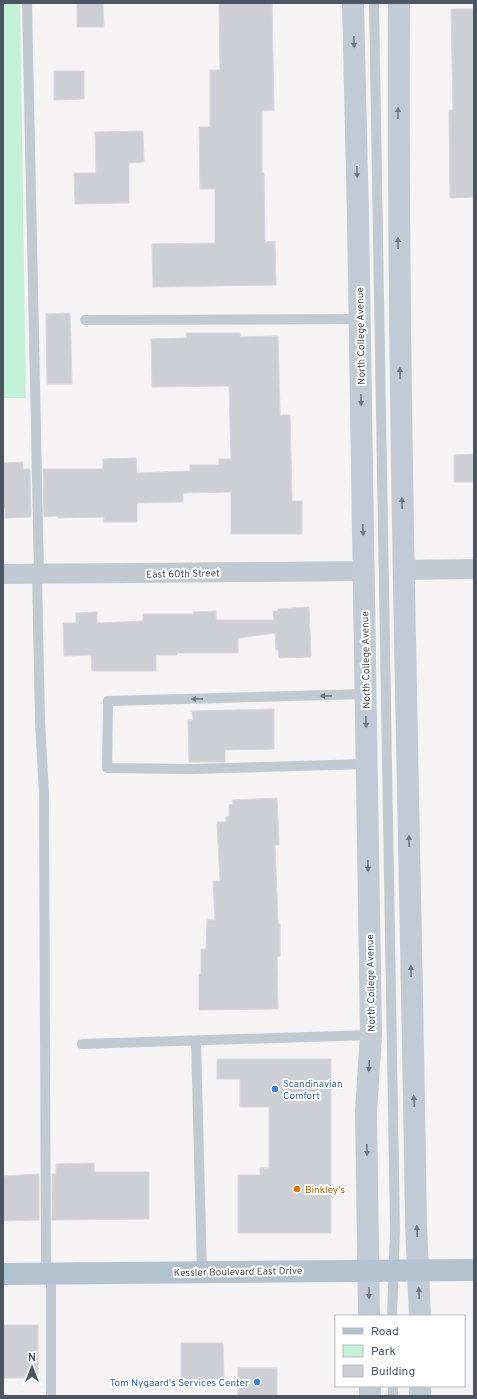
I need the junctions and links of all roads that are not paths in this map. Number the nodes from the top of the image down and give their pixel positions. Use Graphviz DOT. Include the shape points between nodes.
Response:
graph roads {
  1 [pos="27,3"];
  2 [pos="353,3"];
  3 [pos="374,3"];
  4 [pos="399,3"];
  5 [pos="360,319"];
  6 [pos="85,320"];
  7 [pos="474,569"];
  8 [pos="403,570"];
  9 [pos="364,571"];
  10 [pos="3,574"];
  11 [pos="38,574"];
  12 [pos="366,694"];
  13 [pos="367,764"];
  14 [pos="371,1035"];
  15 [pos="196,1041"];
  16 [pos="82,1044"];
  17 [pos="418,1270"];
  18 [pos="474,1270"];
  19 [pos="369,1271"];
  20 [pos="393,1271"];
  21 [pos="202,1272"];
  22 [pos="48,1273"];
  23 [pos="3,1274"];
  24 [pos="369,1315"];
  25 [pos="392,1315"];
  26 [pos="420,1315"];
  27 [pos="51,1396"];
  1 -- 11 [label="lane"];
  2 -- 5 [label="main road, North College Avenue, one-way"];
  3 -- 20 [label="lane, North College Avenue"];
  8 -- 4 [label="main road, one-way" via="398,208"];
  5 -- 6 [label="lane"];
  5 -- 9 [label="main road, North College Avenue, one-way"];
  7 -- 8 [label="street"];
  17 -- 8 [label="main road, one-way"];
  9 -- 11 [label="street, East 60th Street"];
  9 -- 12 [label="main road, North College Avenue"];
  10 -- 11 [label="street, East 60th Street"];
  11 -- 22 [label="lane" via="40,721 44,794"];
  12 -- 13 [label="main road, North College Avenue, one-way"];
  12 -- 13 [label="lane, one-way" via="108,701 108,768 192,770"];
  13 -- 14 [label="main road, North College Avenue, one-way"];
  14 -- 15 [label="lane"];
  14 -- 19 [label="main road, North College Avenue, one-way" via="366,1111"];
  15 -- 16 [label="lane"];
  15 -- 21 [label="lane"];
  17 -- 18 [label="main road, Kessler Boulevard East Drive"];
  17 -- 20 [label="main road, Kessler Boulevard East Drive"];
  26 -- 17 [label="main road, one-way"];
  19 -- 20 [label="main road, Kessler Boulevard East Drive"];
  19 -- 21 [label="main road, Kessler Boulevard East Drive"];
  19 -- 24 [label="main road, North College Avenue, one-way"];
  20 -- 25 [label="lane, North College Avenue"];
  21 -- 22 [label="main road, Kessler Boulevard East Drive"];
  22 -- 23 [label="main road, Kessler Boulevard East Drive"];
  22 -- 27 [label="lane"];
}
